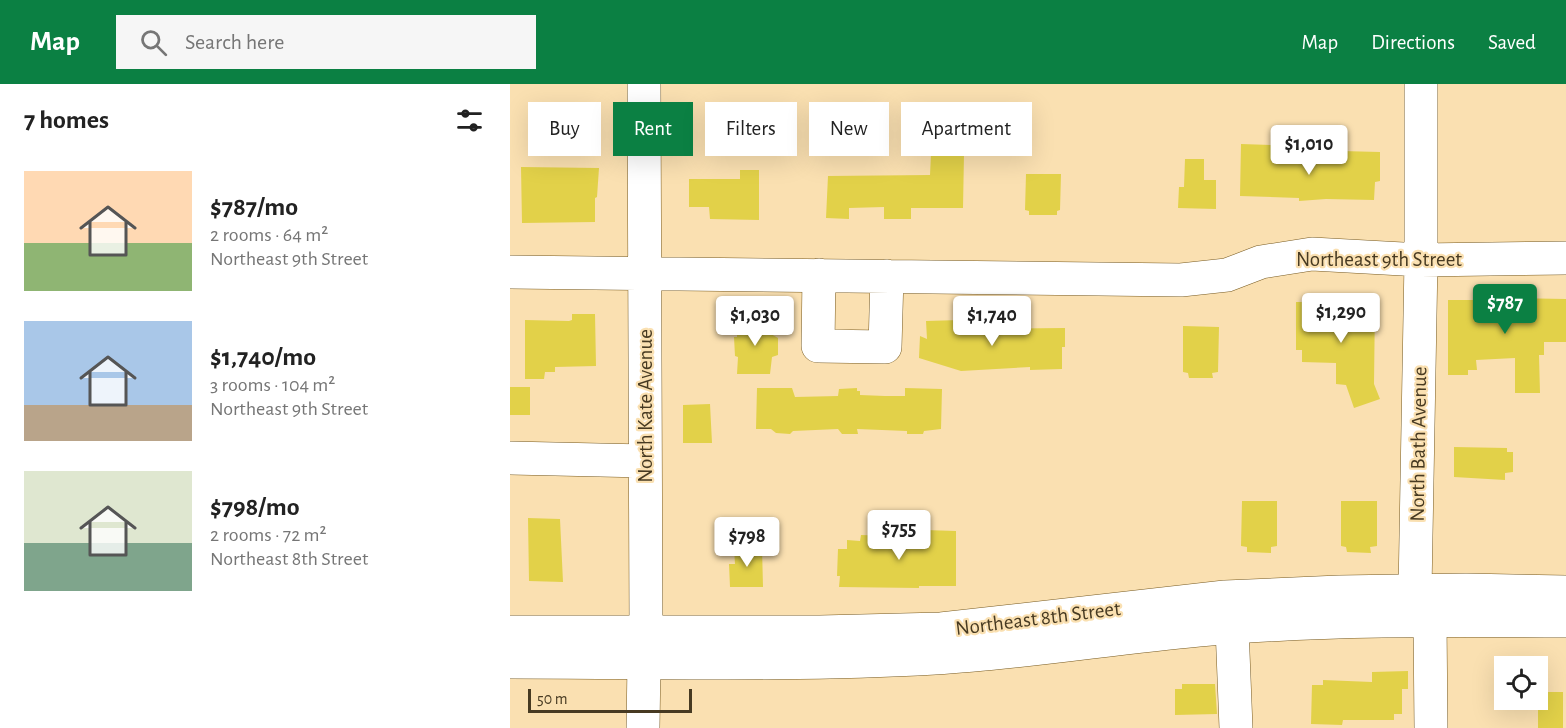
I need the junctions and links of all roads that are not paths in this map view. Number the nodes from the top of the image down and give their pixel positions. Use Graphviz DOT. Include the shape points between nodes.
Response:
graph roads {
  1 [pos="644,84"];
  2 [pos="1421,84"];
  3 [pos="1566,258"];
  4 [pos="1421,260"];
  5 [pos="510,272"];
  6 [pos="644,272"];
  7 [pos="819,275"];
  8 [pos="887,276"];
  9 [pos="510,458"];
  10 [pos="645,461"];
  11 [pos="1415,591"];
  12 [pos="1566,592"];
  13 [pos="1430,620"];
  14 [pos="1566,621"];
  15 [pos="1232,627"];
  16 [pos="510,632"];
  17 [pos="645,647"];
  18 [pos="510,662"];
  19 [pos="643,728"];
  20 [pos="1236,728"];
  21 [pos="1431,728"];
  1 -- 6 [label="street, North Kate Avenue"];
  2 -- 4 [label="street, North Bath Avenue"];
  3 -- 4 [label="street, Northeast 9th Street"];
  4 -- 8 [label="street, Northeast 9th Street" via="1312,254 1260,262 1227,275 1181,280"];
  4 -- 11 [label="street, North Bath Avenue"];
  5 -- 6 [label="street, Northeast 9th Street"];
  6 -- 7 [label="street, Northeast 9th Street"];
  6 -- 10 [label="street, North Kate Avenue"];
  7 -- 8 [label="street, Northeast 9th Street"];
  7 -- 8 [label="street" via="818,346 885,348"];
  9 -- 10 [label="street"];
  10 -- 17 [label="street, North Kate Avenue"];
  11 -- 12 [label="street, Northeast 8th Street"];
  11 -- 13 [label="street, North Bath Avenue"];
  11 -- 17 [label="street, Northeast 8th Street" via="1226,597 940,629"];
  13 -- 14 [label="street, Northeast 8th Street"];
  13 -- 15 [label="street, Northeast 8th Street"];
  13 -- 21 [label="street, North Bath Avenue"];
  15 -- 17 [label="street, Northeast 8th Street" via="936,658 843,661"];
  15 -- 20 [label="street"];
  16 -- 17 [label="street, Northeast 8th Street"];
  17 -- 18 [label="street, Northeast 8th Street"];
  17 -- 19 [label="street, North Kate Avenue"];
}
